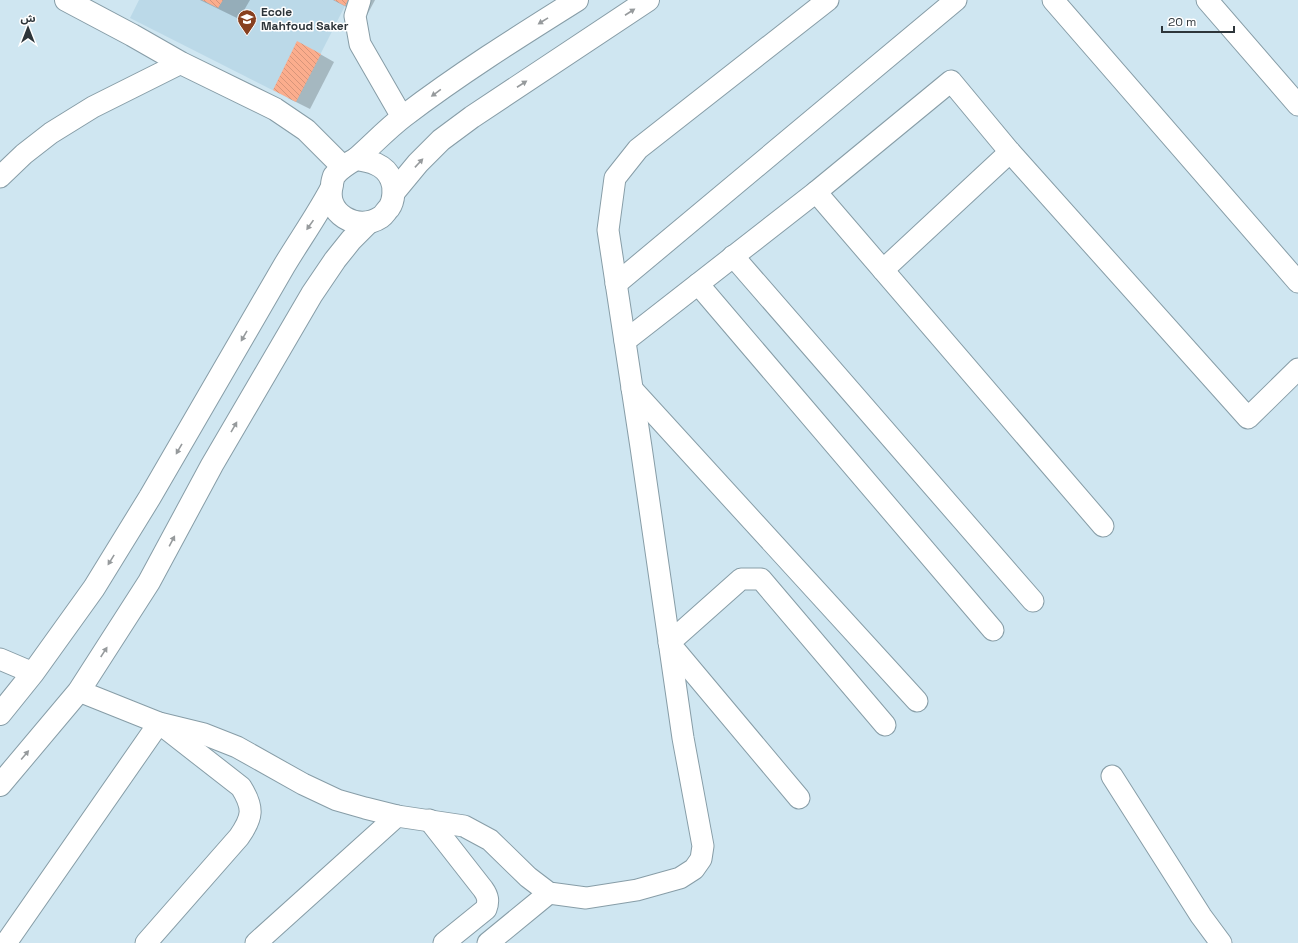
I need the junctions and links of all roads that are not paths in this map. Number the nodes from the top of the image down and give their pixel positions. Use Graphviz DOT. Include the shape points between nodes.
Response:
graph roads {
  1 [pos="66,0"];
  2 [pos="360,0"];
  3 [pos="576,0"];
  4 [pos="648,0"];
  5 [pos="828,0"];
  6 [pos="956,0"];
  7 [pos="1053,0"];
  8 [pos="1207,0"];
  9 [pos="180,63"];
  10 [pos="1298,104"];
  11 [pos="402,117"];
  12 [pos="1010,152"];
  13 [pos="349,163"];
  14 [pos="0,177"];
  15 [pos="330,191"];
  16 [pos="394,192"];
  17 [pos="816,192"];
  18 [pos="368,223"];
  19 [pos="734,256"];
  20 [pos="883,270"];
  21 [pos="1298,282"];
  22 [pos="616,284"];
  23 [pos="698,284"];
  24 [pos="625,341"];
  25 [pos="1298,369"];
  26 [pos="632,389"];
  27 [pos="1103,526"];
  28 [pos="1033,601"];
  29 [pos="994,630"];
  30 [pos="669,644"];
  31 [pos="0,659"];
  32 [pos="33,673"];
  33 [pos="79,691"];
  34 [pos="917,701"];
  35 [pos="0,714"];
  36 [pos="159,723"];
  37 [pos="885,725"];
  38 [pos="1112,776"];
  39 [pos="0,785"];
  40 [pos="799,798"];
  41 [pos="397,816"];
  42 [pos="429,820"];
  43 [pos="550,893"];
  44 [pos="6,943"];
  45 [pos="146,943"];
  46 [pos="256,943"];
  47 [pos="444,943"];
  48 [pos="488,943"];
  49 [pos="1221,943"];
  1 -- 9 [label="main road"];
  2 -- 11 [label="street" via="355,16 360,44"];
  3 -- 11 [label="main road, one-way" via="500,48"];
  16 -- 4 [label="main road, one-way" via="423,158 472,117"];
  5 -- 22 [label="street" via="638,149 615,178 608,230"];
  6 -- 22 [label="street"];
  7 -- 21 [label="street"];
  8 -- 10 [label="street"];
  9 -- 13 [label="main road" via="275,110"];
  9 -- 14 [label="street" via="93,107 24,154"];
  11 -- 13 [label="main road"];
  12 -- 17 [label="street" via="951,80"];
  12 -- 20 [label="street"];
  12 -- 25 [label="street" via="1248,418"];
  13 -- 15 [label="main road" via="334,177"];
  13 -- 16 [label="main road" via="370,161 382,167 391,178"];
  15 -- 18 [label="main road" via="333,205 342,216 354,222"];
  15 -- 32 [label="main road, one-way" via="150,498 94,588"];
  16 -- 18 [label="main road" via="390,206 381,217"];
  17 -- 19 [label="street"];
  17 -- 20 [label="street"];
  33 -- 18 [label="main road, one-way" via="149,582 212,465 312,294 335,260"];
  19 -- 23 [label="street"];
  19 -- 28 [label="street"];
  20 -- 27 [label="street"];
  22 -- 24 [label="street"];
  23 -- 24 [label="street"];
  23 -- 29 [label="street"];
  24 -- 26 [label="street"];
  26 -- 30 [label="street"];
  26 -- 34 [label="street"];
  30 -- 37 [label="street" via="741,579 761,579"];
  30 -- 40 [label="street"];
  30 -- 43 [label="street" via="703,846 701,859 694,869 680,878 637,890 586,898"];
  31 -- 32 [label="street"];
  32 -- 35 [label="main road"];
  33 -- 36 [label="street"];
  39 -- 33 [label="main road, one-way"];
  36 -- 41 [label="street" via="204,734 237,747 337,800"];
  36 -- 44 [label="street"];
  36 -- 45 [label="street" via="241,788 248,799 251,813 239,837"];
  38 -- 49 [label="street"];
  41 -- 42 [label="street"];
  41 -- 46 [label="street"];
  42 -- 43 [label="street" via="464,826 490,840 528,877"];
  42 -- 47 [label="street" via="483,889 488,902 486,909"];
  43 -- 48 [label="street"];
}
